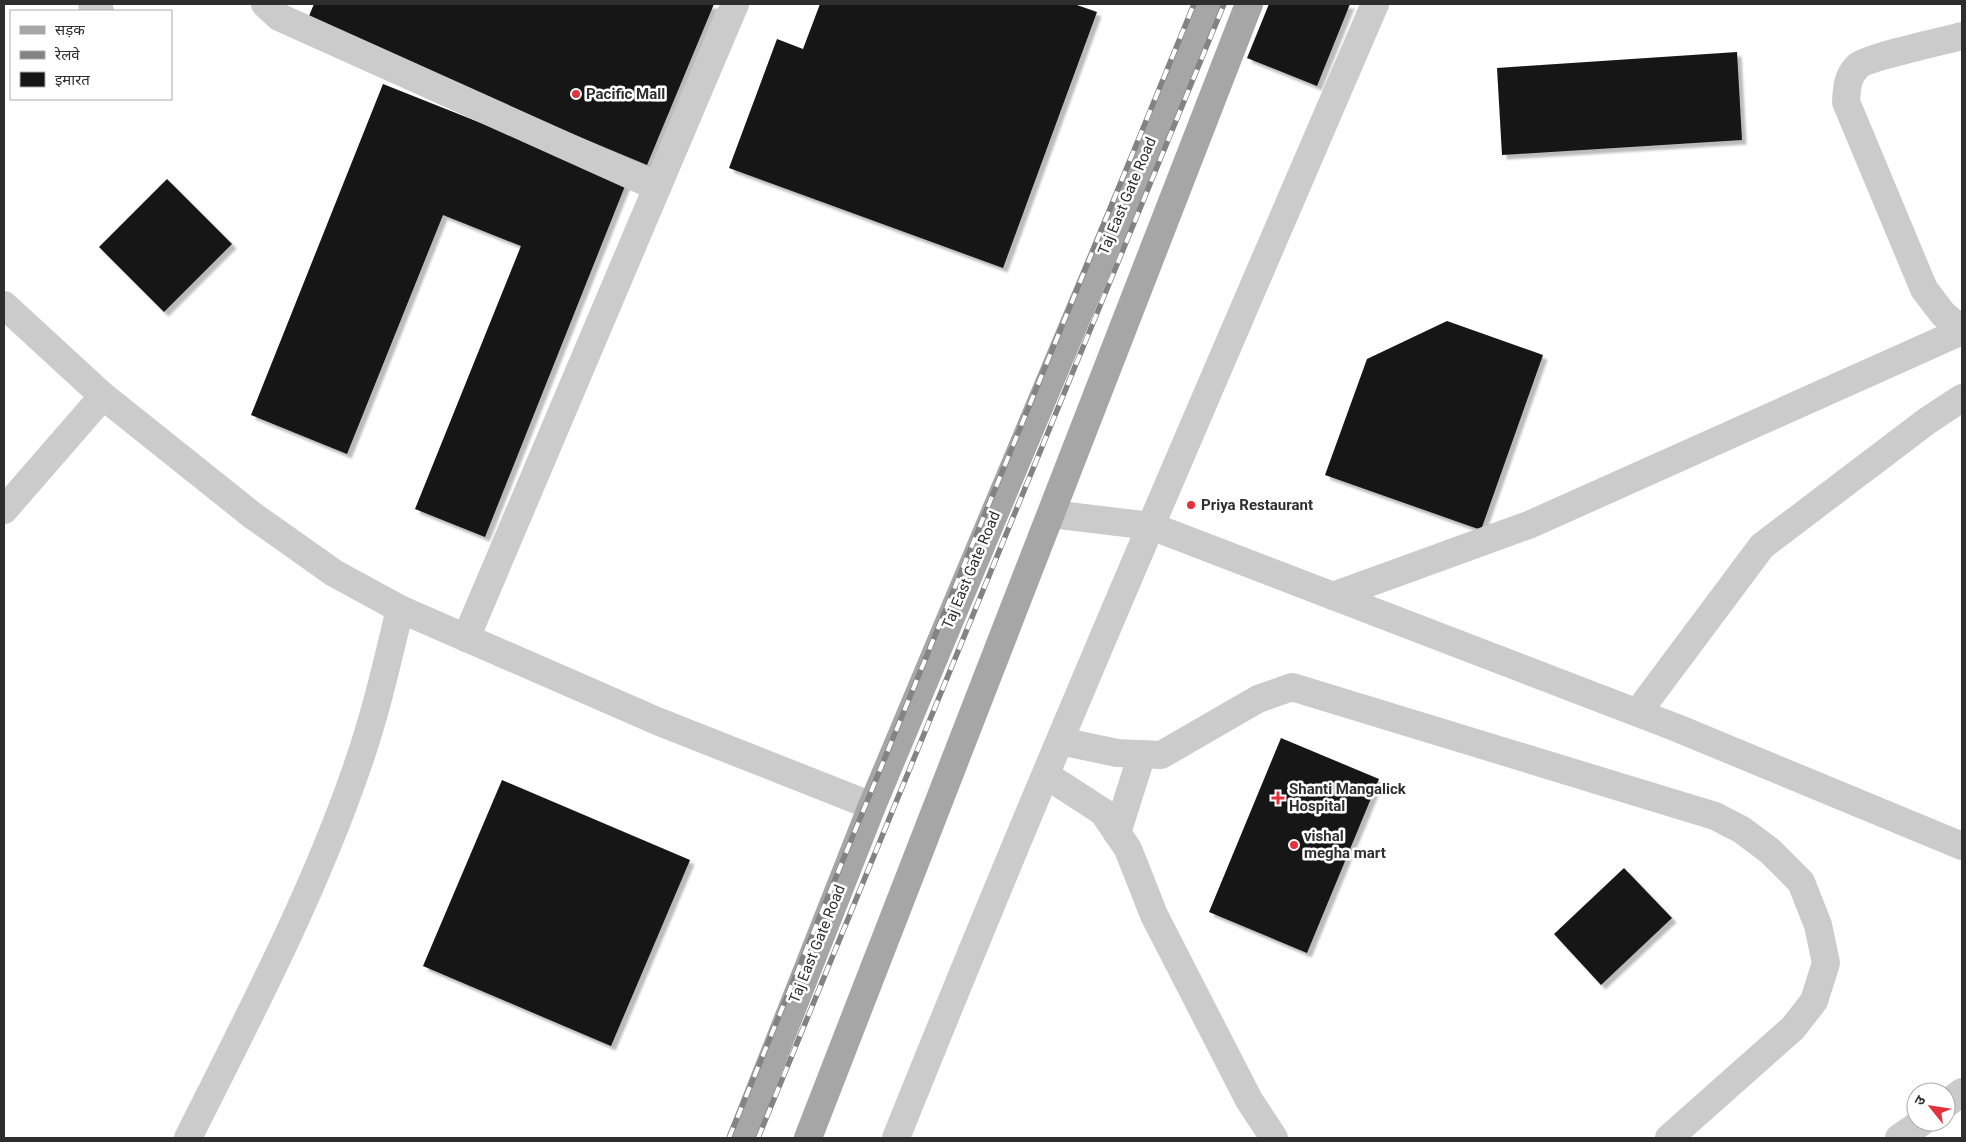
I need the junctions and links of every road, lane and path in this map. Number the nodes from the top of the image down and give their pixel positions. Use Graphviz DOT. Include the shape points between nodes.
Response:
graph roads {
  1 [pos="265,4"];
  2 [pos="736,4"];
  3 [pos="1208,4"];
  4 [pos="1249,4"];
  5 [pos="1375,4"];
  6 [pos="1962,36"];
  7 [pos="657,187"];
  8 [pos="4,305"];
  9 [pos="1962,330"];
  10 [pos="103,396"];
  11 [pos="1962,398"];
  12 [pos="4,510"];
  13 [pos="1051,514"];
  14 [pos="1151,526"];
  15 [pos="1333,596"];
  16 [pos="400,609"];
  17 [pos="466,638"];
  18 [pos="1638,712"];
  19 [pos="1060,741"];
  20 [pos="1142,754"];
  21 [pos="1046,775"];
  22 [pos="872,806"];
  23 [pos="1117,833"];
  24 [pos="1962,846"];
  25 [pos="188,1138"];
  26 [pos="741,1138"];
  27 [pos="808,1138"];
  28 [pos="896,1138"];
  29 [pos="1274,1138"];
  30 [pos="1669,1138"];
  1 -- 7 [label="street" via="279,17"];
  2 -- 7 [label="street"];
  3 -- 22 [label="main road, Taj East Gate Road"];
  4 -- 13 [label="main road"];
  5 -- 14 [label="street"];
  6 -- 9 [label="street" via="1859,66 1847,83 1846,102 1924,289 1943,314"];
  7 -- 17 [label="street"];
  8 -- 10 [label="street"];
  9 -- 15 [label="street" via="1531,524"];
  10 -- 12 [label="street"];
  10 -- 16 [label="street" via="252,515 334,573"];
  11 -- 18 [label="street" via="1762,546"];
  13 -- 14 [label="street"];
  13 -- 27 [label="main road"];
  14 -- 15 [label="street"];
  14 -- 19 [label="street"];
  15 -- 18 [label="street"];
  16 -- 17 [label="street"];
  16 -- 25 [label="street" via="356,770 318,868"];
  17 -- 22 [label="street" via="657,721"];
  18 -- 24 [label="street"];
  19 -- 20 [label="street" via="1117,753"];
  19 -- 21 [label="street"];
  20 -- 23 [label="street"];
  20 -- 30 [label="street" via="1161,755 1258,699 1292,688 1715,816 1742,830 1770,851 1801,882 1818,925 1826,963 1814,1000 1793,1028"];
  21 -- 23 [label="street" via="1103,812"];
  21 -- 28 [label="street"];
  22 -- 26 [label="main road, Taj East Gate Road"];
  23 -- 29 [label="street" via="1128,849 1154,915 1235,1074"];
}
